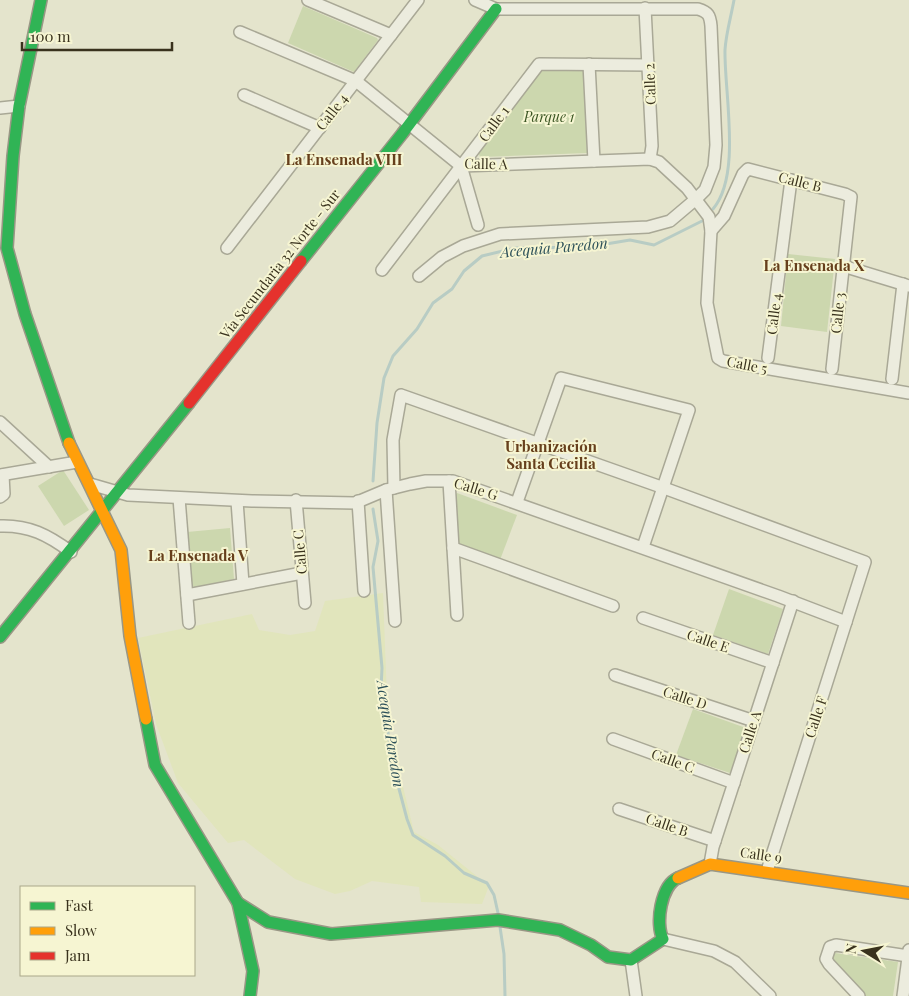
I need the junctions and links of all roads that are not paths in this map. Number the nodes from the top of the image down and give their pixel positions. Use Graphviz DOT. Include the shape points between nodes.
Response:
graph roads {
  1 [pos="41,0"];
  2 [pos="308,0"];
  3 [pos="418,0"];
  4 [pos="476,0"];
  5 [pos="500,4"];
  6 [pos="645,8"];
  7 [pos="240,32"];
  8 [pos="391,35"];
  9 [pos="589,64"];
  10 [pos="649,65"];
  11 [pos="356,81"];
  12 [pos="244,95"];
  13 [pos="19,106"];
  14 [pos="0,108"];
  15 [pos="409,123"];
  16 [pos="320,128"];
  17 [pos="13,156"];
  18 [pos="0,157"];
  19 [pos="650,159"];
  20 [pos="594,161"];
  21 [pos="461,166"];
  22 [pos="791,180"];
  23 [pos="851,197"];
  24 [pos="696,199"];
  25 [pos="478,226"];
  26 [pos="711,231"];
  27 [pos="0,236"];
  28 [pos="7,248"];
  29 [pos="227,248"];
  30 [pos="843,266"];
  31 [pos="382,270"];
  32 [pos="419,276"];
  33 [pos="906,285"];
  34 [pos="768,358"];
  35 [pos="832,369"];
  36 [pos="892,379"];
  37 [pos="909,393"];
  38 [pos="0,422"];
  39 [pos="538,444"];
  40 [pos="77,462"];
  41 [pos="49,467"];
  42 [pos="2,475"];
  43 [pos="449,481"];
  44 [pos="90,484"];
  45 [pos="664,488"];
  46 [pos="390,489"];
  47 [pos="118,493"];
  48 [pos="0,497"];
  49 [pos="179,498"];
  50 [pos="237,500"];
  51 [pos="296,500"];
  52 [pos="358,501"];
  53 [pos="517,502"];
  54 [pos="103,512"];
  55 [pos="0,526"];
  56 [pos="643,547"];
  57 [pos="453,548"];
  58 [pos="71,552"];
  59 [pos="302,573"];
  60 [pos="243,584"];
  61 [pos="364,591"];
  62 [pos="187,595"];
  63 [pos="792,601"];
  64 [pos="304,603"];
  65 [pos="613,606"];
  66 [pos="457,615"];
  67 [pos="643,618"];
  68 [pos="394,621"];
  69 [pos="846,622"];
  70 [pos="189,623"];
  71 [pos="0,637"];
  72 [pos="773,663"];
  73 [pos="615,675"];
  74 [pos="754,721"];
  75 [pos="613,739"];
  76 [pos="734,783"];
  77 [pos="620,809"];
  78 [pos="715,841"];
  79 [pos="710,864"];
  80 [pos="767,871"];
  81 [pos="909,893"];
  82 [pos="238,903"];
  83 [pos="663,939"];
  84 [pos="909,953"];
  85 [pos="630,960"];
  86 [pos="250,996"];
  87 [pos="636,996"];
  88 [pos="770,996"];
  89 [pos="859,996"];
  90 [pos="903,996"];
  1 -- 13 [label="street"];
  2 -- 8 [label="street"];
  3 -- 8 [label="street, Calle 4"];
  4 -- 5 [label="street"];
  5 -- 6 [label="street"];
  5 -- 15 [label="street, Vía Secundaria 32 Norte - Sur"];
  6 -- 10 [label="street, Calle 2"];
  6 -- 24 [label="street" via="698,9 710,16 716,145 714,167 705,190"];
  7 -- 11 [label="street, Calle A"];
  8 -- 11 [label="street, Calle 4"];
  9 -- 10 [label="street, Calle 1"];
  9 -- 20 [label="street"];
  9 -- 21 [label="street, Calle 1" via="540,64"];
  10 -- 19 [label="street, Calle 2"];
  11 -- 15 [label="street, Calle A"];
  11 -- 16 [label="street, Calle 4"];
  12 -- 16 [label="street"];
  13 -- 14 [label="street"];
  13 -- 17 [label="street"];
  15 -- 21 [label="street, Calle A"];
  15 -- 47 [label="street, Vía Secundaria 32 Norte - Sur"];
  16 -- 29 [label="street, Calle 4"];
  17 -- 18 [label="street"];
  17 -- 28 [label="street"];
  19 -- 20 [label="street, Calle A"];
  19 -- 24 [label="street" via="659,162"];
  20 -- 21 [label="street, Calle A"];
  21 -- 25 [label="street"];
  21 -- 31 [label="street, Calle 1"];
  22 -- 23 [label="street, Calle B"];
  22 -- 26 [label="street, Calle B" via="748,169 724,216"];
  22 -- 34 [label="street, Calle 4"];
  23 -- 30 [label="street, Calle 3"];
  24 -- 26 [label="street, Calle 5" via="708,217"];
  24 -- 32 [label="street" via="670,221 648,227 500,234 482,238 442,257"];
  26 -- 37 [label="street, Calle 5" via="707,303 718,358 723,362"];
  27 -- 28 [label="street"];
  28 -- 40 [label="street" via="25,314"];
  30 -- 33 [label="street"];
  30 -- 35 [label="street, Calle 3"];
  33 -- 36 [label="street"];
  38 -- 41 [label="street"];
  39 -- 45 [label="street"];
  39 -- 45 [label="street" via="561,378 689,410"];
  39 -- 46 [label="street" via="401,395 393,440"];
  39 -- 53 [label="street"];
  40 -- 41 [label="street"];
  40 -- 44 [label="street"];
  41 -- 42 [label="street"];
  42 -- 48 [label="street" via="4,494"];
  43 -- 46 [label="street, Calle G" via="426,481"];
  43 -- 53 [label="street, Calle G"];
  43 -- 57 [label="street"];
  44 -- 47 [label="street, Calle G"];
  44 -- 54 [label="street"];
  45 -- 56 [label="street"];
  45 -- 69 [label="street, Calle F" via="865,562"];
  46 -- 52 [label="street, Calle G"];
  46 -- 68 [label="street"];
  47 -- 49 [label="street, Calle G"];
  47 -- 54 [label="street, Vía Secundaria 32 Norte - Sur"];
  49 -- 50 [label="street, Calle G"];
  49 -- 62 [label="street"];
  50 -- 51 [label="street, Calle G"];
  50 -- 60 [label="street"];
  51 -- 52 [label="street, Calle G"];
  51 -- 59 [label="street, Calle C"];
  52 -- 61 [label="street"];
  53 -- 56 [label="street, Calle G"];
  54 -- 58 [label="street, Vía Secundaria 32 Norte - Sur"];
  54 -- 82 [label="street" via="121,550 130,636 155,765"];
  55 -- 58 [label="street" via="18,525 35,530"];
  56 -- 63 [label="street, Calle G"];
  57 -- 65 [label="street"];
  57 -- 66 [label="street"];
  58 -- 71 [label="street, Vía Secundaria 32 Norte - Sur"];
  59 -- 60 [label="street"];
  59 -- 64 [label="street, Calle C"];
  60 -- 62 [label="street"];
  62 -- 70 [label="street"];
  63 -- 69 [label="street, Calle G"];
  63 -- 72 [label="street, Calle A"];
  67 -- 72 [label="street, Calle E"];
  69 -- 80 [label="street, Calle F"];
  72 -- 74 [label="street, Calle A"];
  73 -- 74 [label="street, Calle D"];
  74 -- 76 [label="street, Calle A"];
  75 -- 76 [label="street, Calle C"];
  76 -- 78 [label="street, Calle A"];
  77 -- 78 [label="street, Calle B"];
  78 -- 79 [label="street, Calle A"];
  79 -- 80 [label="street, Calle 9"];
  79 -- 83 [label="street" via="673,880 667,887 661,910 660,934"];
  80 -- 81 [label="street, Calle 9"];
  82 -- 85 [label="street" via="268,922 331,934 498,920 560,930 608,957"];
  82 -- 86 [label="street" via="253,971"];
  83 -- 85 [label="street"];
  83 -- 88 [label="street" via="714,951 735,962"];
  84 -- 89 [label="street" via="836,945 830,948 826,959 829,964"];
  84 -- 90 [label="street"];
  85 -- 87 [label="street"];
}
